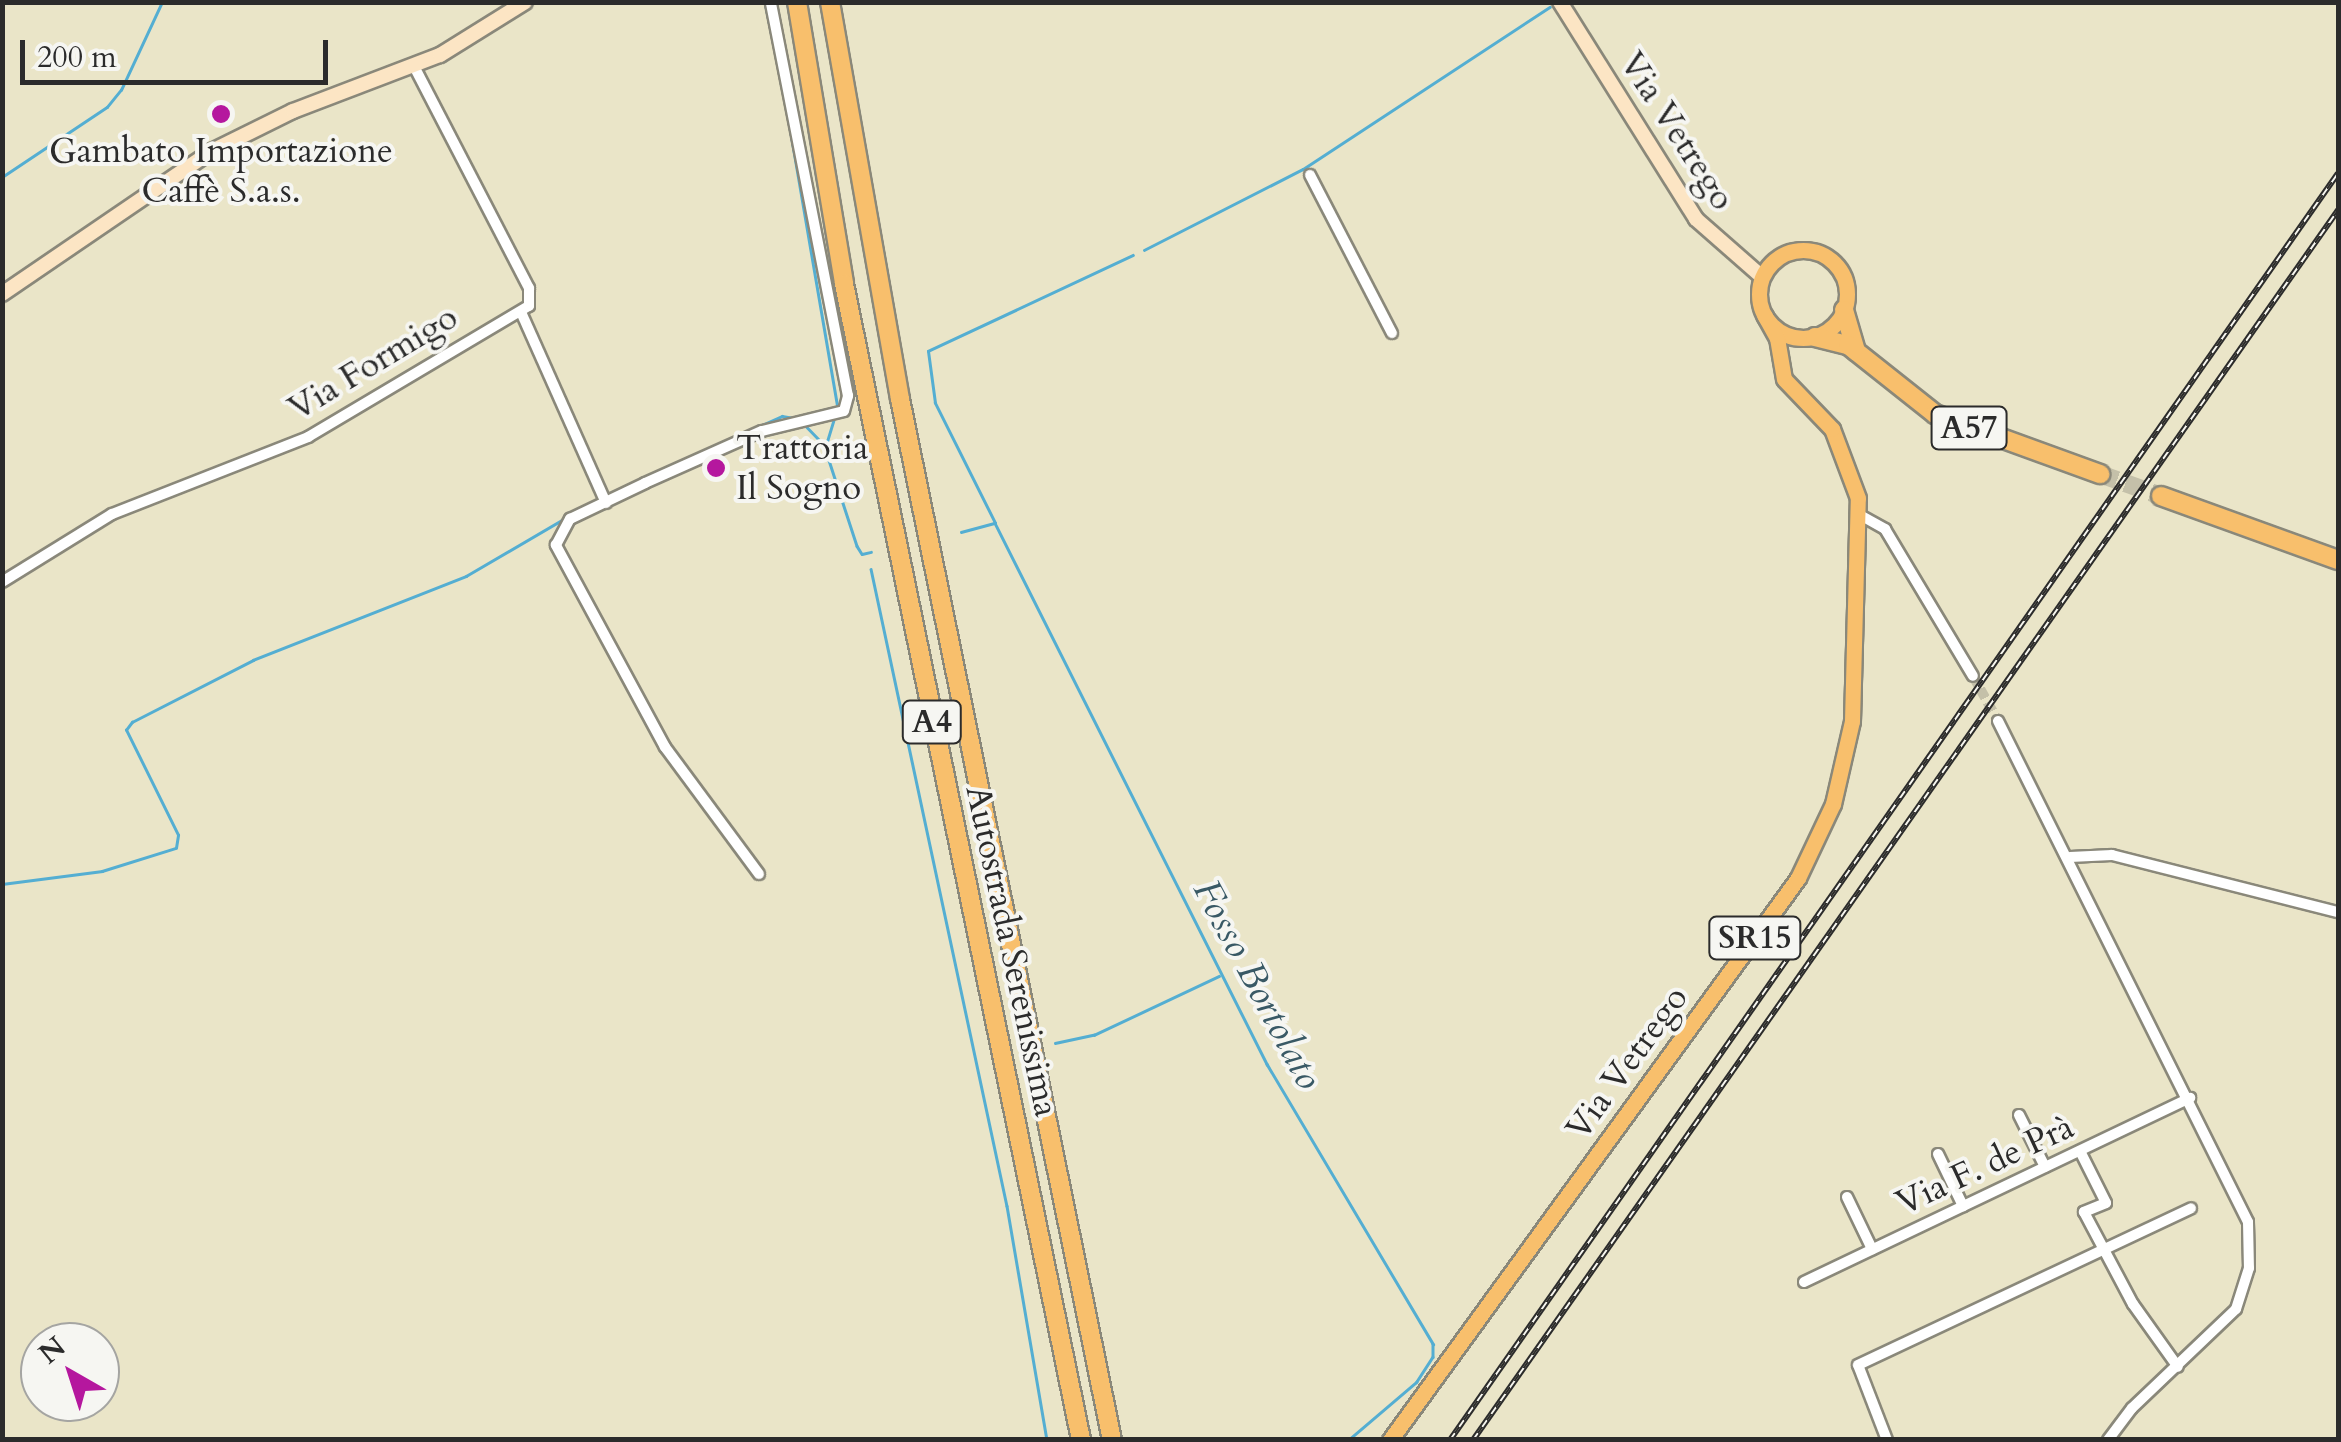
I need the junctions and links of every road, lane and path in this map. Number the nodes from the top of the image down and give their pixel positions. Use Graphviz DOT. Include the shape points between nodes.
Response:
graph roads {
  1 [pos="526,2"];
  2 [pos="771,2"];
  3 [pos="797,2"];
  4 [pos="830,2"];
  5 [pos="1560,2"];
  6 [pos="414,66"];
  7 [pos="1310,175"];
  8 [pos="1762,276"];
  9 [pos="2,294"];
  10 [pos="1844,310"];
  11 [pos="521,312"];
  12 [pos="1764,316"];
  13 [pos="1392,333"];
  14 [pos="1812,337"];
  15 [pos="1856,352"];
  16 [pos="1782,368"];
  17 [pos="2100,474"];
  18 [pos="2162,496"];
  19 [pos="603,498"];
  20 [pos="1860,515"];
  21 [pos="2338,560"];
  22 [pos="2,582"];
  23 [pos="1973,676"];
  24 [pos="1998,722"];
  25 [pos="2070,858"];
  26 [pos="758,874"];
  27 [pos="2338,912"];
  28 [pos="2190,1098"];
  29 [pos="2018,1115"];
  30 [pos="2080,1151"];
  31 [pos="1938,1154"];
  32 [pos="2045,1167"];
  33 [pos="1846,1197"];
  34 [pos="1963,1206"];
  35 [pos="2191,1208"];
  36 [pos="1872,1249"];
  37 [pos="2104,1249"];
  38 [pos="1804,1282"];
  39 [pos="2178,1367"];
  40 [pos="1081,1440"];
  41 [pos="1112,1440"];
  42 [pos="1390,1440"];
  43 [pos="1886,1440"];
  44 [pos="2108,1440"];
  1 -- 6 [label="main road"];
  2 -- 19 [label="street" via="848,396 844,411 762,431"];
  3 -- 40 [label="highway, Autostrada Serenissima / A4" via="868,407"];
  4 -- 41 [label="highway, Autostrada Serenissima / A4" via="900,399"];
  5 -- 8 [label="main road, Via Vetrego" via="1696,219"];
  6 -- 9 [label="main road" via="293,111 212,151"];
  6 -- 11 [label="street" via="530,288"];
  7 -- 13 [label="street"];
  8 -- 10 [label="main road" via="1784,254 1815,251 1845,279"];
  8 -- 12 [label="main road, Via Vetrego"];
  10 -- 14 [label="main road"];
  10 -- 15 [label="highway"];
  11 -- 19 [label="street"];
  11 -- 22 [label="street, Via Formigo" via="497,320 308,437 112,514"];
  12 -- 14 [label="main road" via="1778,331"];
  12 -- 16 [label="main road, Via Vetrego"];
  14 -- 15 [label="highway, A57"];
  14 -- 16 [label="main road" via="1790,351"];
  15 -- 17 [label="highway, A57" via="1935,414"];
  16 -- 20 [label="main road, Via Vetrego / SR15" via="1788,387 1821,416 1842,448"];
  18 -- 21 [label="highway"];
  19 -- 26 [label="street" via="562,526 559,553 665,747"];
  20 -- 23 [label="street" via="1885,529"];
  20 -- 42 [label="main road, Via Vetrego / SR15" via="1852,721 1818,840 1798,878"];
  24 -- 25 [label="street"];
  25 -- 27 [label="street" via="2112,856"];
  25 -- 28 [label="street"];
  28 -- 30 [label="street, Via F. de Prà"];
  28 -- 39 [label="street" via="2245,1212 2249,1263 2236,1308"];
  29 -- 32 [label="street"];
  30 -- 32 [label="street, Via F. de Prà"];
  30 -- 37 [label="street" via="2106,1203 2084,1212"];
  31 -- 34 [label="street"];
  32 -- 34 [label="street, Via F. de Prà"];
  33 -- 36 [label="street"];
  34 -- 36 [label="street, Via F. de Prà"];
  35 -- 37 [label="street"];
  36 -- 38 [label="street, Via F. de Prà"];
  37 -- 39 [label="street"];
  37 -- 43 [label="street" via="1858,1365"];
  39 -- 44 [label="street" via="2122,1418"];
}
